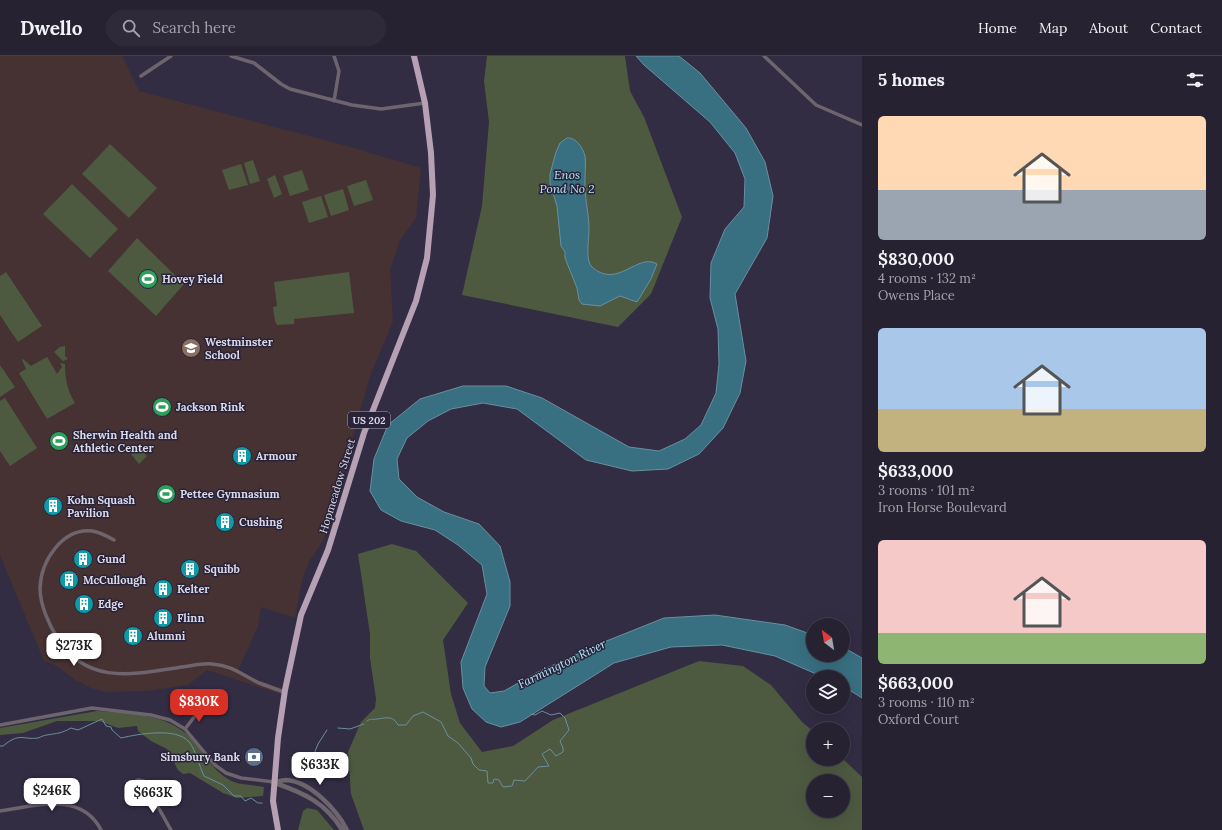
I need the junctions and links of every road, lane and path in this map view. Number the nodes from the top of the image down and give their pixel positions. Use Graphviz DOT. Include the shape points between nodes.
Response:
graph roads {
  1 [pos="171,56"];
  2 [pos="231,56"];
  3 [pos="334,56"];
  4 [pos="414,56"];
  5 [pos="764,56"];
  6 [pos="141,76"];
  7 [pos="334,101"];
  8 [pos="425,103"];
  9 [pos="862,125"];
  10 [pos="114,540"];
  11 [pos="284,692"];
  12 [pos="201,708"];
  13 [pos="0,726"];
  14 [pos="185,729"];
  15 [pos="274,782"];
  16 [pos="146,789"];
  17 [pos="0,811"];
  18 [pos="101,830"];
  19 [pos="171,830"];
  20 [pos="278,830"];
  21 [pos="342,830"];
  22 [pos="347,830"];
  1 -- 6 [label="street"];
  2 -- 7 [label="street" via="254,63 290,89"];
  3 -- 7 [label="street" via="339,71"];
  4 -- 8 [label="highway, Hopmeadow Street / US 202"];
  5 -- 9 [label="street" via="816,105"];
  7 -- 8 [label="street" via="381,110"];
  8 -- 11 [label="highway, Hopmeadow Street / US 202" via="433,196 427,258 416,301 364,434 328,550 302,615"];
  10 -- 11 [label="street" via="94,531 73,534 57,547 45,566 41,582 42,603 54,633 68,652 88,666 104,673 121,675 207,663 224,665 259,683"];
  11 -- 15 [label="highway, Hopmeadow Street / US 202"];
  12 -- 14 [label="street"];
  13 -- 14 [label="street" via="83,709 102,708 160,716"];
  14 -- 15 [label="street" via="214,765 226,773 241,778"];
  15 -- 20 [label="highway, Hopmeadow Street / US 202" via="273,801"];
  15 -- 21 [label="street" via="300,791 320,803 336,819"];
  15 -- 22 [label="street" via="287,780 317,794 332,808"];
  16 -- 19 [label="street"];
  17 -- 18 [label="street" via="63,803 88,814"];
}
